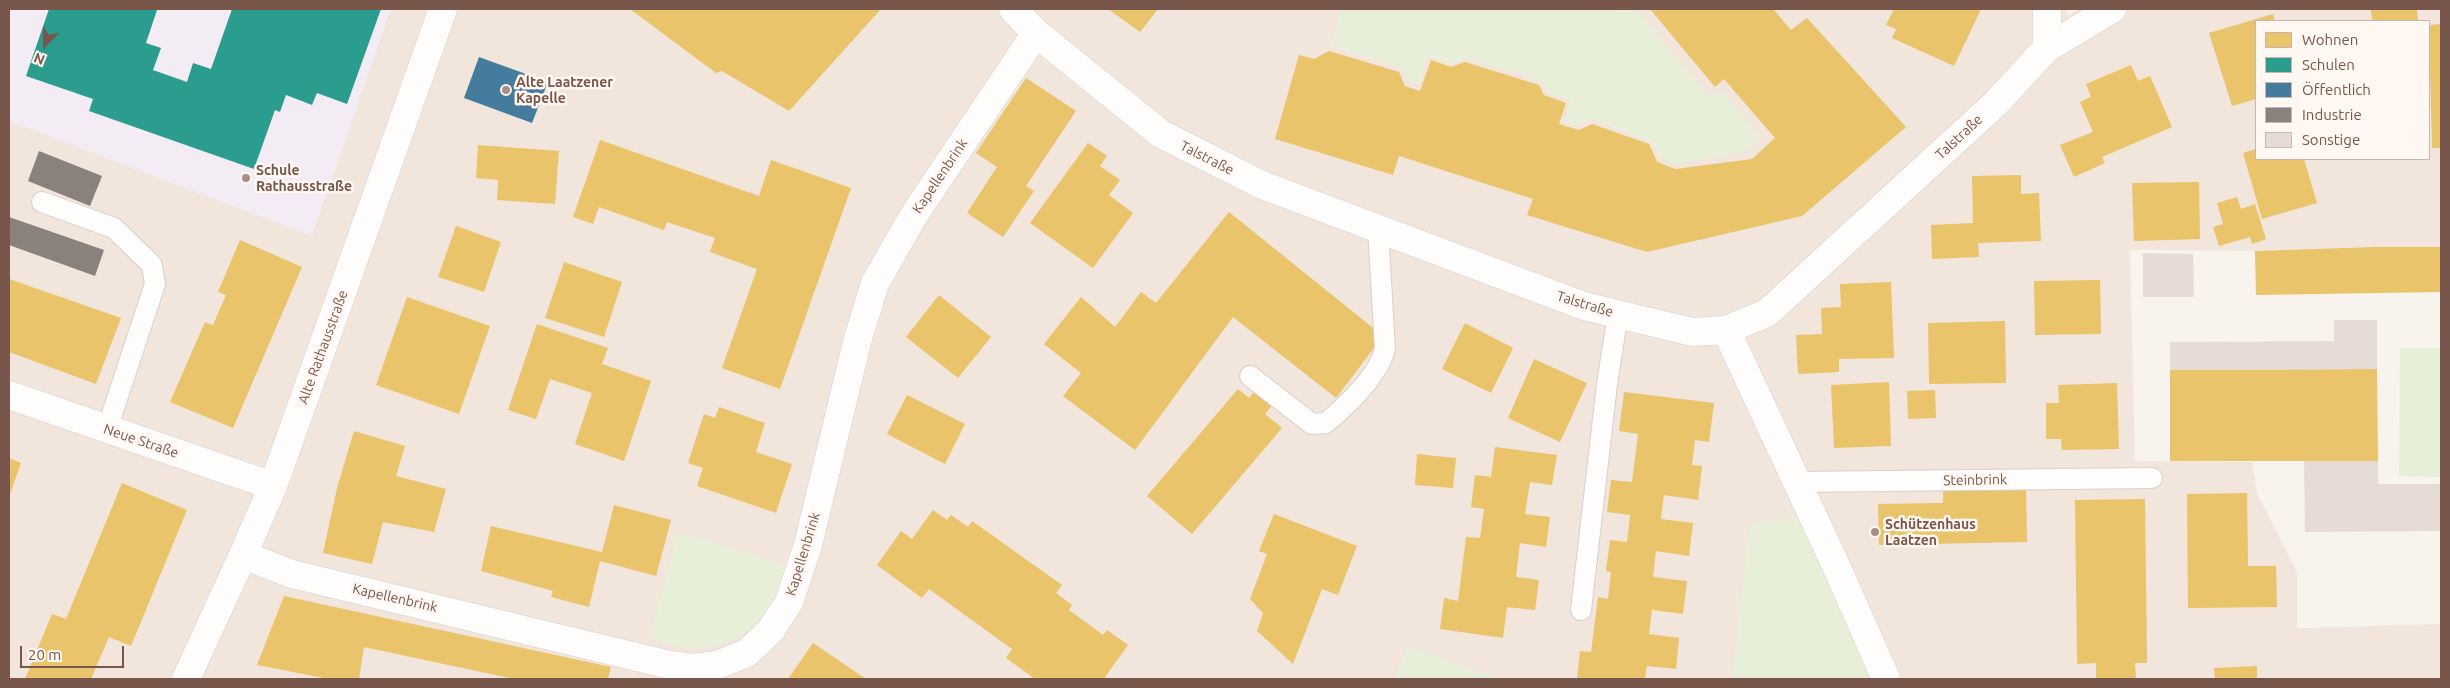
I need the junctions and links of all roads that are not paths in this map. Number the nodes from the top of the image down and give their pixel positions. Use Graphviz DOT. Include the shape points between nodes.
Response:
graph roads {
  1 [pos="443,9"];
  2 [pos="1013,9"];
  3 [pos="2047,9"];
  4 [pos="2112,9"];
  5 [pos="1036,34"];
  6 [pos="2047,48"];
  7 [pos="42,202"];
  8 [pos="1378,229"];
  9 [pos="1618,314"];
  10 [pos="1726,330"];
  11 [pos="1250,376"];
  12 [pos="9,395"];
  13 [pos="107,429"];
  14 [pos="2152,478"];
  15 [pos="1798,482"];
  16 [pos="273,486"];
  17 [pos="244,556"];
  18 [pos="1580,610"];
  19 [pos="186,679"];
  20 [pos="1886,679"];
  1 -- 16 [label="street, Alte Rathausstraße"];
  2 -- 5 [label="street, Talstraße"];
  3 -- 6 [label="street"];
  4 -- 6 [label="street, Talstraße"];
  5 -- 8 [label="street, Talstraße" via="1161,134 1262,185"];
  5 -- 17 [label="street, Kapellenbrink" via="914,215 875,283 857,342 808,545 789,602 771,630 747,653 717,665 693,668 670,665 292,574"];
  6 -- 10 [label="street, Talstraße" via="1995,104 1767,313"];
  7 -- 13 [label="lane" via="114,228 152,266 155,284"];
  8 -- 9 [label="street, Talstraße" via="1584,306"];
  8 -- 11 [label="lane" via="1385,349 1377,367 1353,396 1326,423 1312,424"];
  9 -- 10 [label="street, Talstraße" via="1692,332"];
  9 -- 18 [label="lane"];
  10 -- 15 [label="street"];
  12 -- 13 [label="street, Neue Straße"];
  13 -- 16 [label="street, Neue Straße"];
  14 -- 15 [label="lane, Steinbrink"];
  15 -- 20 [label="street"];
  16 -- 17 [label="street, Alte Rathausstraße"];
  17 -- 19 [label="street, Alte Rathausstraße"];
}
